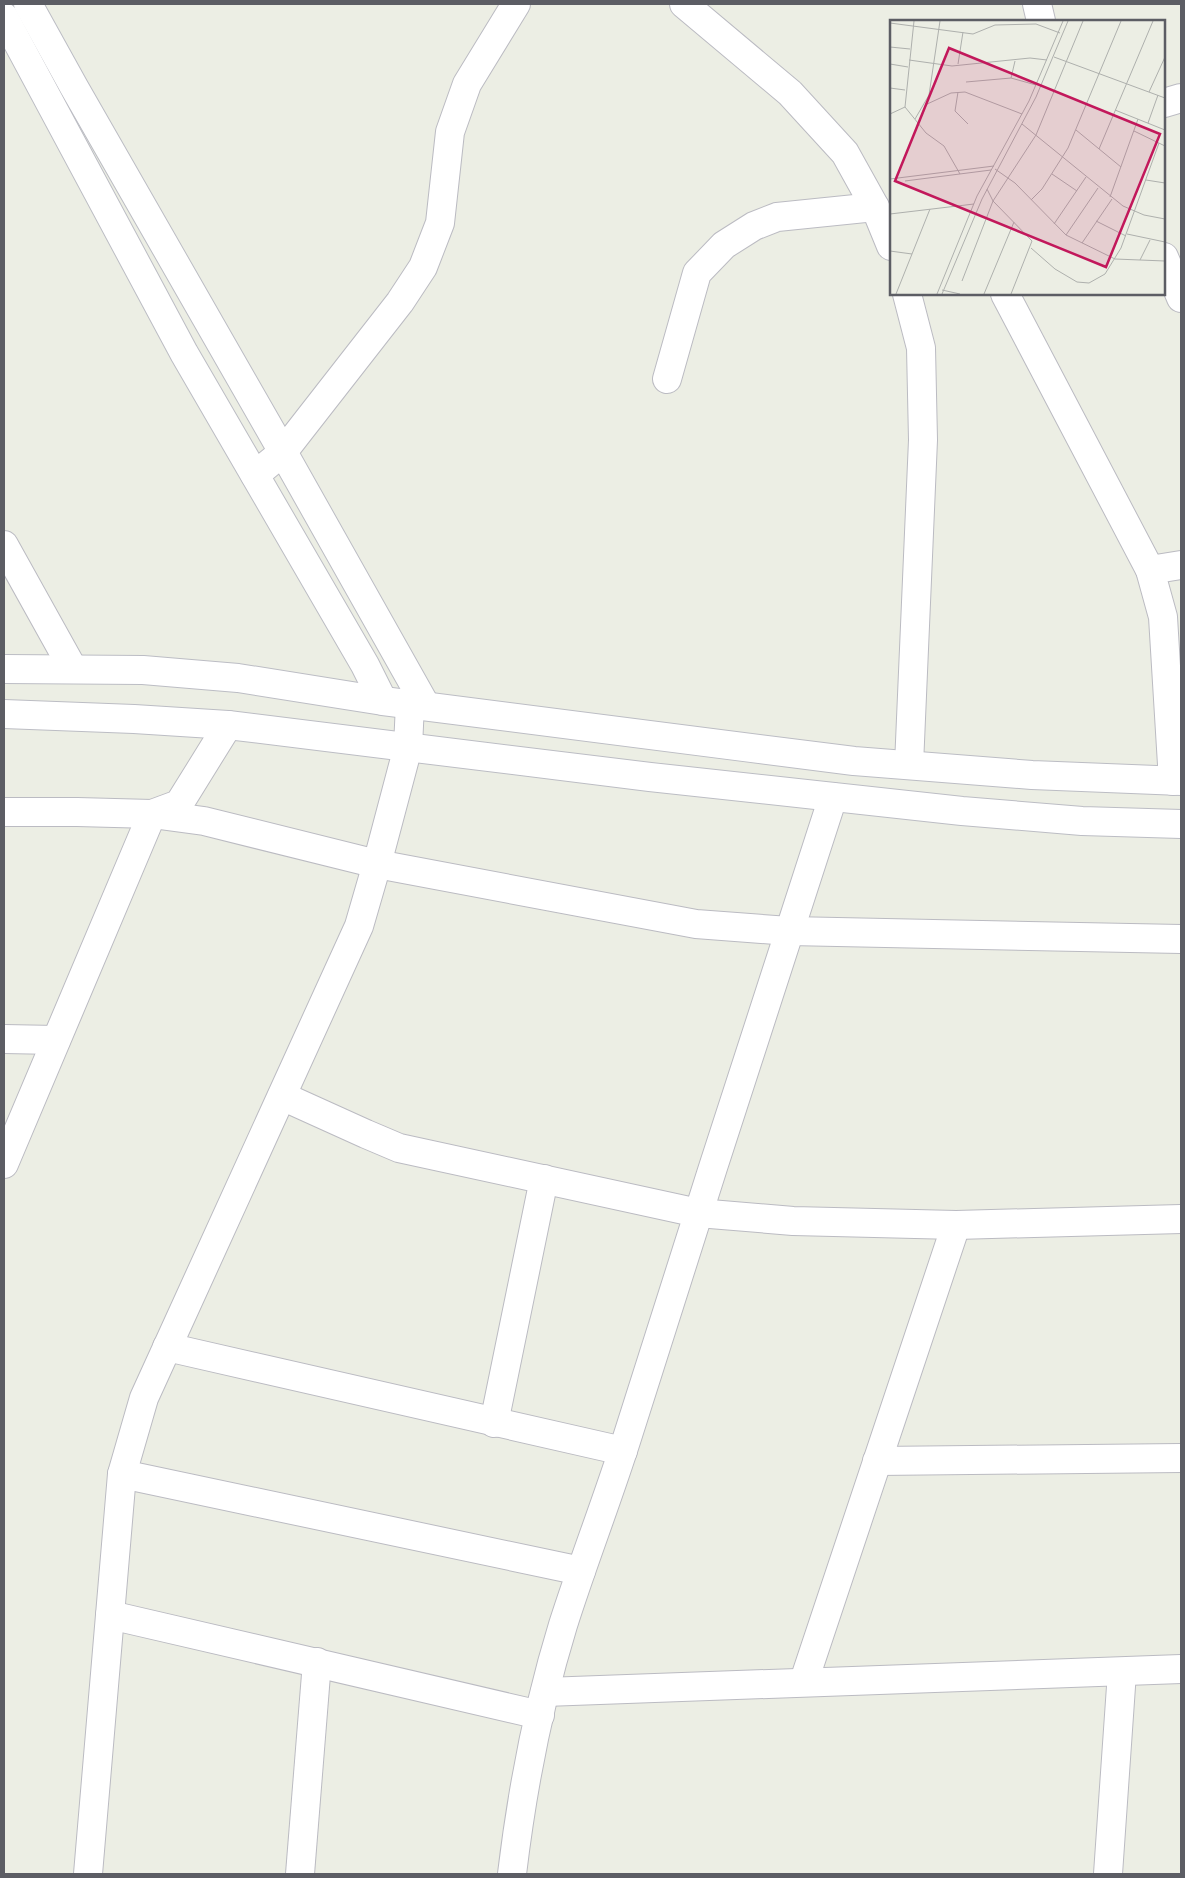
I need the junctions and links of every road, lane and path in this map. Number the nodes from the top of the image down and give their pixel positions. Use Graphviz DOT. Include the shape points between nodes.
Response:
graph roads {
  1 [pos="28,4"];
  2 [pos="516,4"];
  3 [pos="684,4"];
  4 [pos="1037,4"];
  5 [pos="4,17"];
  6 [pos="1041,20"];
  7 [pos="1181,98"];
  8 [pos="1165,103"];
  9 [pos="875,207"];
  10 [pos="890,244"];
  11 [pos="1165,259"];
  12 [pos="907,295"];
  13 [pos="1006,295"];
  14 [pos="1181,298"];
  15 [pos="667,379"];
  16 [pos="283,452"];
  17 [pos="255,475"];
  18 [pos="4,545"];
  19 [pos="1181,565"];
  20 [pos="1150,570"];
  21 [pos="4,669"];
  22 [pos="73,669"];
  23 [pos="383,701"];
  24 [pos="418,705"];
  25 [pos="4,714"];
  26 [pos="228,725"];
  27 [pos="408,747"];
  28 [pos="909,765"];
  29 [pos="1177,781"];
  30 [pos="833,796"];
  31 [pos="4,812"];
  32 [pos="152,814"];
  33 [pos="1181,824"];
  34 [pos="377,864"];
  35 [pos="789,931"];
  36 [pos="1181,938"];
  37 [pos="4,1039"];
  38 [pos="56,1040"];
  39 [pos="282,1096"];
  40 [pos="4,1164"];
  41 [pos="544,1179"];
  42 [pos="698,1213"];
  43 [pos="1181,1219"];
  44 [pos="956,1225"];
  45 [pos="167,1347"];
  46 [pos="494,1423"];
  47 [pos="623,1451"];
  48 [pos="1181,1458"];
  49 [pos="877,1461"];
  50 [pos="122,1474"];
  51 [pos="581,1572"];
  52 [pos="110,1615"];
  53 [pos="318,1662"];
  54 [pos="1181,1668"];
  55 [pos="1122,1672"];
  56 [pos="804,1681"];
  57 [pos="543,1703"];
  58 [pos="88,1874"];
  59 [pos="300,1874"];
  60 [pos="512,1874"];
  61 [pos="1108,1874"];
  1 -- 16 [label="street"];
  2 -- 16 [label="street" via="467,84 450,132 440,223 423,267 400,302"];
  3 -- 9 [label="street" via="790,93 846,153"];
  4 -- 6 [label="street"];
  5 -- 17 [label="street" via="184,353"];
  7 -- 8 [label="street"];
  9 -- 10 [label="street"];
  9 -- 15 [label="street" via="777,217 754,226 724,245 697,273"];
  11 -- 14 [label="street"];
  12 -- 28 [label="street" via="921,348 922,440"];
  13 -- 20 [label="street"];
  16 -- 17 [label="street"];
  16 -- 24 [label="street"];
  17 -- 23 [label="street"];
  18 -- 22 [label="street"];
  19 -- 20 [label="street"];
  20 -- 29 [label="street" via="1164,617"];
  21 -- 22 [label="street"];
  22 -- 23 [label="street" via="143,670 238,678"];
  23 -- 24 [label="street"];
  24 -- 27 [label="street"];
  24 -- 28 [label="street" via="854,761"];
  25 -- 26 [label="street"];
  26 -- 27 [label="street"];
  26 -- 32 [label="street" via="179,804"];
  27 -- 30 [label="street"];
  27 -- 34 [label="street"];
  28 -- 29 [label="street" via="1032,775"];
  30 -- 33 [label="street" via="1082,821"];
  30 -- 35 [label="street"];
  31 -- 32 [label="street"];
  32 -- 34 [label="street" via="204,821"];
  32 -- 38 [label="street"];
  34 -- 35 [label="street" via="696,924"];
  34 -- 39 [label="street" via="359,926"];
  35 -- 36 [label="street"];
  35 -- 42 [label="street"];
  37 -- 38 [label="street"];
  38 -- 40 [label="street"];
  39 -- 41 [label="street" via="398,1148"];
  39 -- 45 [label="street"];
  41 -- 42 [label="street"];
  41 -- 46 [label="street"];
  42 -- 44 [label="street" via="793,1222"];
  42 -- 47 [label="street"];
  43 -- 44 [label="street"];
  44 -- 49 [label="street"];
  45 -- 46 [label="street"];
  45 -- 50 [label="street" via="144,1398"];
  46 -- 47 [label="street"];
  47 -- 51 [label="street"];
  48 -- 49 [label="street"];
  49 -- 56 [label="street"];
  50 -- 51 [label="street"];
  50 -- 52 [label="street"];
  51 -- 57 [label="street"];
  52 -- 53 [label="street"];
  52 -- 58 [label="street"];
  53 -- 57 [label="street"];
  53 -- 59 [label="street"];
  54 -- 55 [label="street"];
  55 -- 56 [label="street"];
  55 -- 61 [label="street"];
  56 -- 57 [label="street"];
  57 -- 60 [label="street" via="519,1816"];
}
